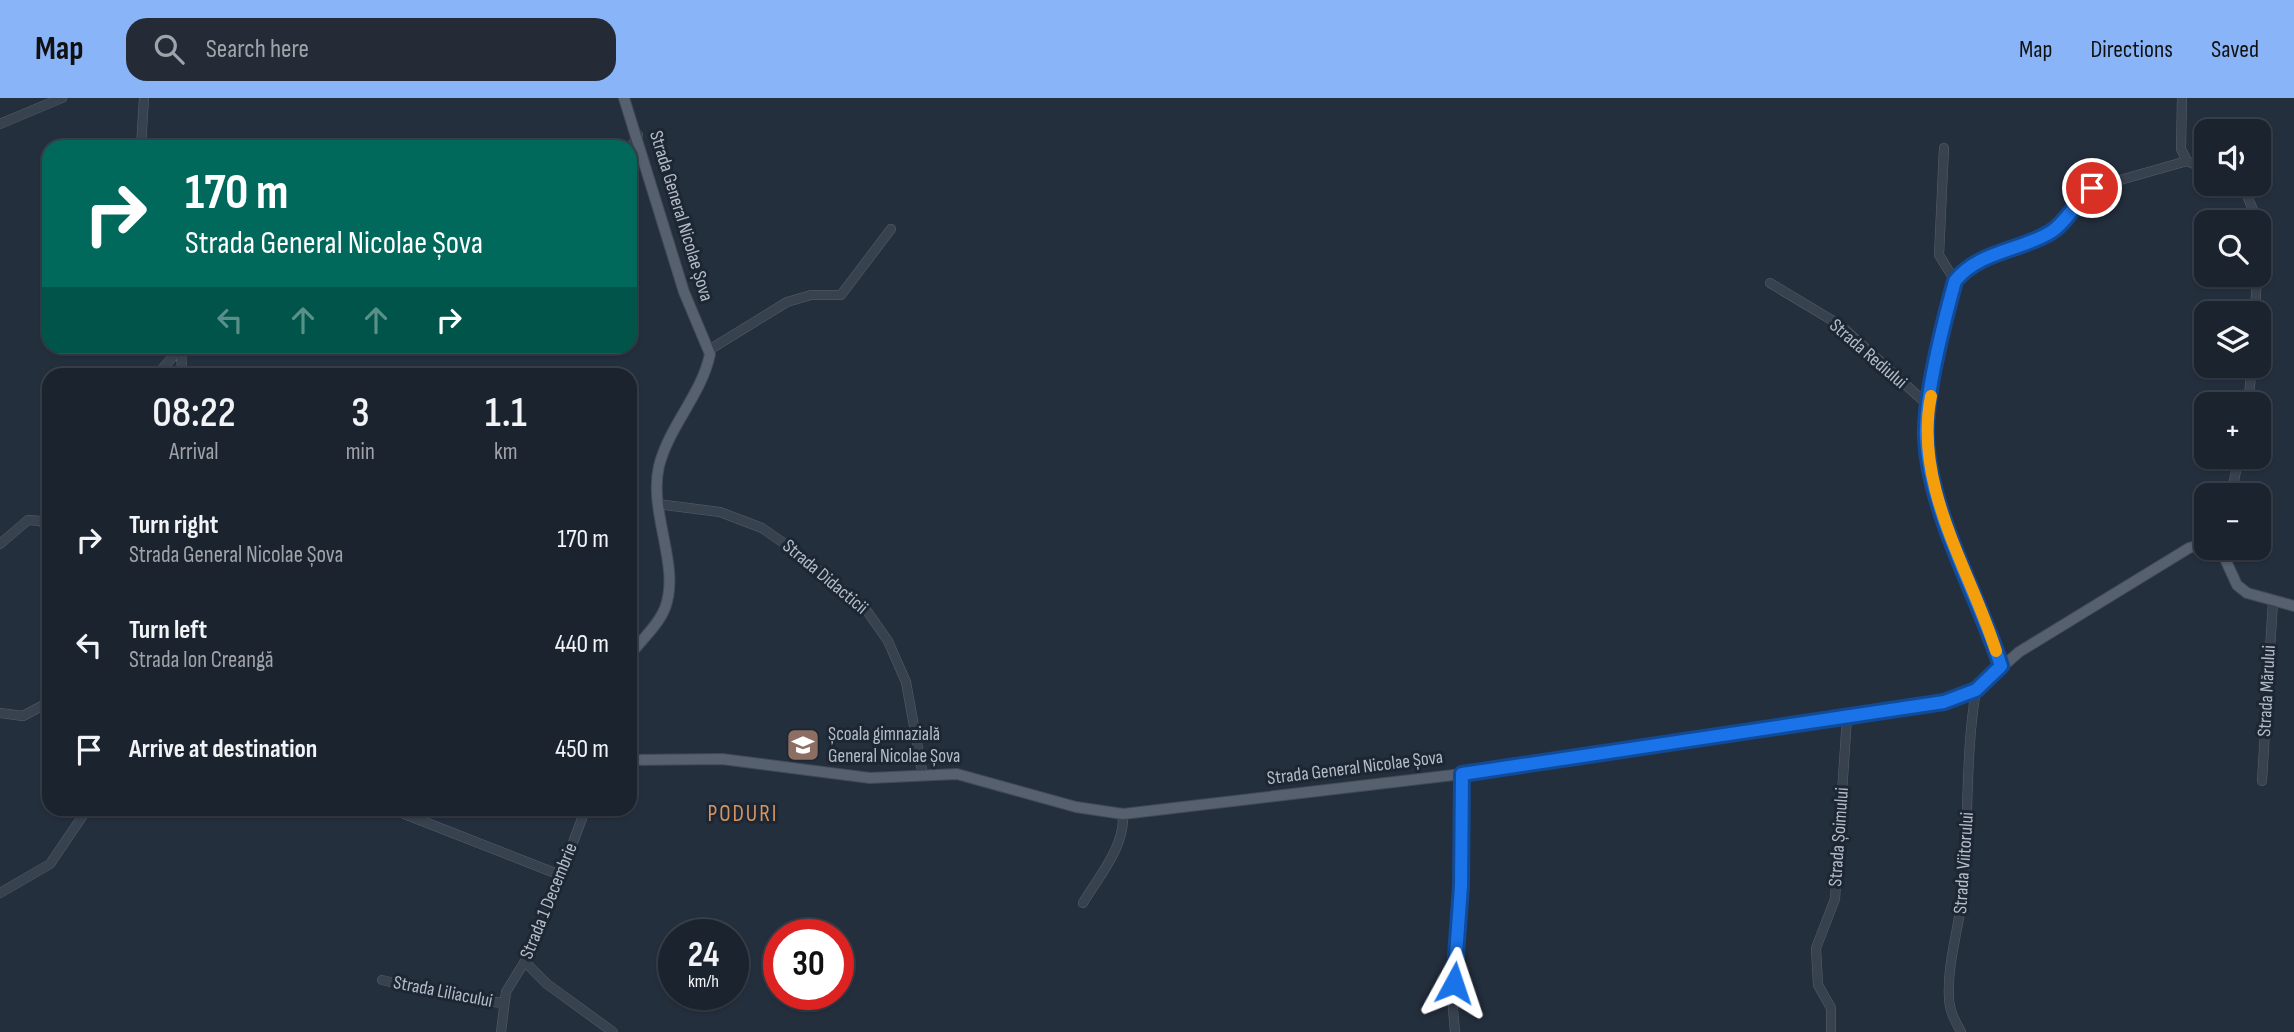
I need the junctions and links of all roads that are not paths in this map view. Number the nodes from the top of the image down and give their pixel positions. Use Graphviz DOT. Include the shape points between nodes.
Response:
graph roads {
  1 [pos="62,98"];
  2 [pos="144,98"];
  3 [pos="624,98"];
  4 [pos="2182,98"];
  5 [pos="0,124"];
  6 [pos="638,135"];
  7 [pos="141,140"];
  8 [pos="635,140"];
  9 [pos="1944,148"];
  10 [pos="2187,161"];
  11 [pos="2194,164"];
  12 [pos="891,229"];
  13 [pos="1955,281"];
  14 [pos="1770,283"];
  15 [pos="709,350"];
  16 [pos="175,354"];
  17 [pos="163,368"];
  18 [pos="1928,407"];
  19 [pos="657,504"];
  20 [pos="42,522"];
  21 [pos="0,544"];
  22 [pos="2194,547"];
  23 [pos="2226,560"];
  24 [pos="2273,601"];
  25 [pos="2294,606"];
  26 [pos="637,646"];
  27 [pos="2001,666"];
  28 [pos="1976,690"];
  29 [pos="42,706"];
  30 [pos="0,713"];
  31 [pos="1847,717"];
  32 [pos="637,760"];
  33 [pos="1462,774"];
  34 [pos="923,776"];
  35 [pos="2262,781"];
  36 [pos="1123,814"];
  37 [pos="83,816"];
  38 [pos="409,816"];
  39 [pos="583,816"];
  40 [pos="560,875"];
  41 [pos="0,893"];
  42 [pos="1083,903"];
  43 [pos="525,962"];
  44 [pos="382,979"];
  45 [pos="504,1003"];
  46 [pos="501,1032"];
  47 [pos="613,1032"];
  48 [pos="1455,1032"];
  49 [pos="1831,1032"];
  50 [pos="1961,1032"];
  1 -- 5 [label="street"];
  2 -- 7 [label="street"];
  3 -- 6 [label="main road, Strada General Nicolae Șova"];
  4 -- 10 [label="street" via="2182,149"];
  6 -- 8 [label="street"];
  6 -- 15 [label="main road, Strada General Nicolae Șova" via="684,292"];
  9 -- 13 [label="street" via="1939,255"];
  10 -- 11 [label="street"];
  10 -- 13 [label="street" via="2092,188 2053,231 2003,250"];
  12 -- 15 [label="street" via="841,295 811,295 787,302"];
  13 -- 18 [label="street"];
  14 -- 18 [label="street, Strada Rediului" via="1840,325"];
  15 -- 19 [label="main road" via="703,374 661,458"];
  16 -- 17 [label="street"];
  18 -- 27 [label="street" via="1926,440 1947,527"];
  19 -- 26 [label="main road" via="668,571 667,600"];
  19 -- 34 [label="street, Strada Didacticii" via="720,512 762,528 867,611 888,641 906,682"];
  20 -- 21 [label="street" via="28,520"];
  22 -- 27 [label="main road, Strada General Nicolae Șova"];
  23 -- 24 [label="main road" via="2237,585"];
  24 -- 25 [label="main road"];
  24 -- 35 [label="street, Strada Mărului"];
  27 -- 28 [label="main road, Strada General Nicolae Șova"];
  28 -- 31 [label="main road, Strada General Nicolae Șova" via="1944,702"];
  28 -- 50 [label="street, Strada Viitorului" via="1969,736 1963,894 1949,985 1950,1006"];
  29 -- 30 [label="street" via="23,716"];
  31 -- 33 [label="main road, Strada General Nicolae Șova"];
  31 -- 49 [label="street, Strada Șoimului" via="1837,888 1816,948 1818,985 1831,1008"];
  32 -- 34 [label="main road, Strada General Nicolae Șova" via="722,759 870,778"];
  33 -- 36 [label="main road, Strada General Nicolae Șova"];
  33 -- 48 [label="street"];
  34 -- 36 [label="main road, Strada General Nicolae Șova" via="964,775 1076,807"];
  36 -- 42 [label="street" via="1116,848"];
  37 -- 41 [label="street" via="50,864"];
  38 -- 40 [label="street"];
  39 -- 40 [label="street, Strada 1 Decembrie"];
  40 -- 43 [label="street, Strada 1 Decembrie"];
  43 -- 45 [label="street, Strada 1 Decembrie" via="509,985"];
  43 -- 47 [label="street" via="547,984"];
  44 -- 45 [label="street, Strada Liliacului" via="462,999"];
  45 -- 46 [label="street, Strada 1 Decembrie"];
}
